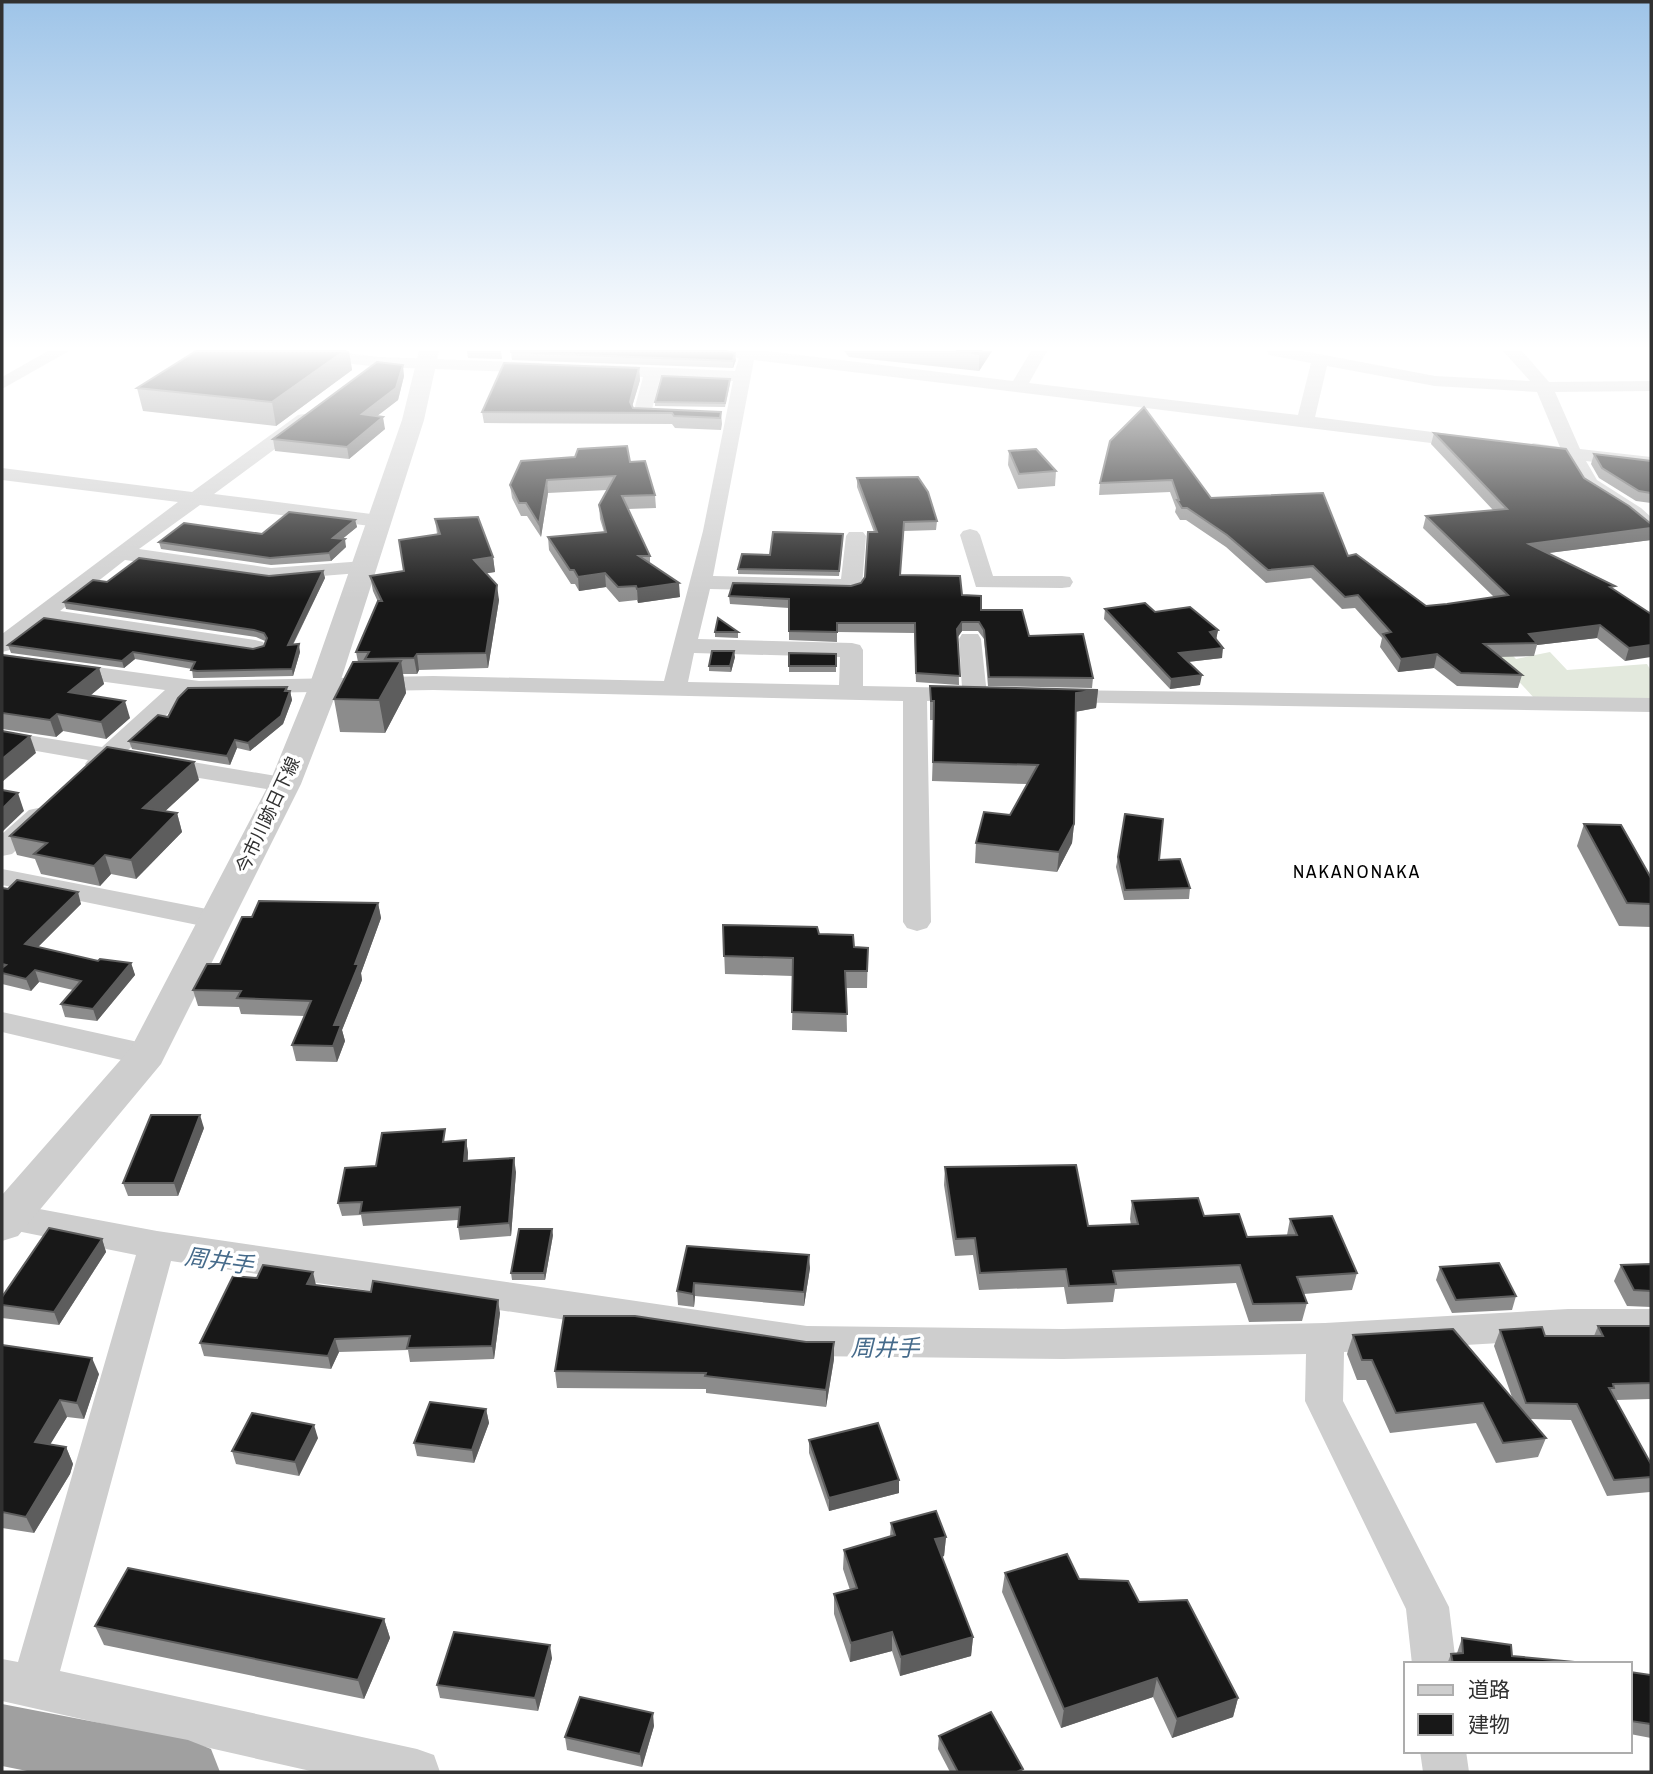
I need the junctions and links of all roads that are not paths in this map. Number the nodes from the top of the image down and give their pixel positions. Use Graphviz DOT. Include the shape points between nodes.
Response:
graph roads {
  1 [pos="284,434"];
  2 [pos="408,434"];
  3 [pos="725,434"];
  4 [pos="1404,434"];
  5 [pos="1564,434"];
  6 [pos="1490,444"];
  7 [pos="1517,447"];
  8 [pos="1572,453"];
  9 [pos="1651,463"];
  10 [pos="2,474"];
  11 [pos="198,498"];
  12 [pos="379,521"];
  13 [pos="1651,528"];
  14 [pos="970,535"];
  15 [pos="856,536"];
  16 [pos="121,553"];
  17 [pos="363,567"];
  18 [pos="700,582"];
  19 [pos="1062,582"];
  20 [pos="41,615"];
  21 [pos="971,639"];
  22 [pos="2,645"];
  23 [pos="684,646"];
  24 [pos="255,647"];
  25 [pos="2,661"];
  26 [pos="184,686"];
  27 [pos="324,686"];
  28 [pos="674,689"];
  29 [pos="852,693"];
  30 [pos="915,694"];
  31 [pos="975,695"];
  32 [pos="1002,696"];
  33 [pos="1041,697"];
  34 [pos="1651,705"];
  35 [pos="2,738"];
  36 [pos="108,755"];
  37 [pos="79,780"];
  38 [pos="285,784"];
  39 [pos="60,797"];
  40 [pos="2,848"];
  41 [pos="2,877"];
  42 [pos="218,920"];
  43 [pos="917,922"];
  44 [pos="2,1022"];
  45 [pos="147,1055"];
  46 [pos="5,1218"];
  47 [pos="157,1245"];
  48 [pos="1651,1324"];
  49 [pos="1325,1338"];
  50 [pos="1434,1662"];
  51 [pos="12,1700"];
  52 [pos="1443,1753"];
  53 [pos="188,1772"];
  54 [pos="417,1772"];
  55 [pos="1446,1772"];
  1 -- 11 [label="street"];
  2 -- 12 [label="street, 今市川跡日下線"];
  3 -- 18 [label="street"];
  4 -- 6 [label="street"];
  5 -- 8 [label="street"];
  7 -- 8 [label="street"];
  8 -- 9 [label="street"];
  8 -- 13 [label="street" via="1589,484"];
  10 -- 11 [label="street"];
  11 -- 12 [label="street"];
  11 -- 16 [label="street"];
  12 -- 17 [label="street, 今市川跡日下線"];
  14 -- 19 [label="street" via="984,582"];
  15 -- 18 [label="street" via="852,586"];
  16 -- 17 [label="street" via="271,574"];
  16 -- 20 [label="street"];
  17 -- 27 [label="street, 今市川跡日下線"];
  18 -- 23 [label="street"];
  20 -- 22 [label="street"];
  20 -- 24 [label="street"];
  21 -- 31 [label="street"];
  23 -- 28 [label="street"];
  23 -- 29 [label="street" via="852,650"];
  25 -- 26 [label="street"];
  26 -- 27 [label="street"];
  26 -- 36 [label="street"];
  27 -- 28 [label="street" via="433,683"];
  27 -- 38 [label="street, 今市川跡日下線"];
  28 -- 29 [label="street"];
  29 -- 30 [label="street"];
  30 -- 31 [label="street"];
  30 -- 43 [label="street"];
  31 -- 32 [label="street"];
  33 -- 34 [label="street"];
  35 -- 36 [label="street"];
  36 -- 37 [label="street"];
  36 -- 38 [label="street"];
  38 -- 42 [label="street, 今市川跡日下線"];
  39 -- 40 [label="street"];
  41 -- 42 [label="street"];
  42 -- 45 [label="street, 今市川跡日下線"];
  44 -- 45 [label="street"];
  45 -- 46 [label="street, 今市川跡日下線"];
  46 -- 47 [label="street"];
  47 -- 49 [label="street" via="807,1340 1063,1344"];
  47 -- 51 [label="street"];
  48 -- 49 [label="street" via="1568,1324"];
  49 -- 50 [label="street" via="1324,1401 1427,1607"];
  51 -- 53 [label="highway"];
  51 -- 54 [label="street"];
  52 -- 55 [label="street"];
}
